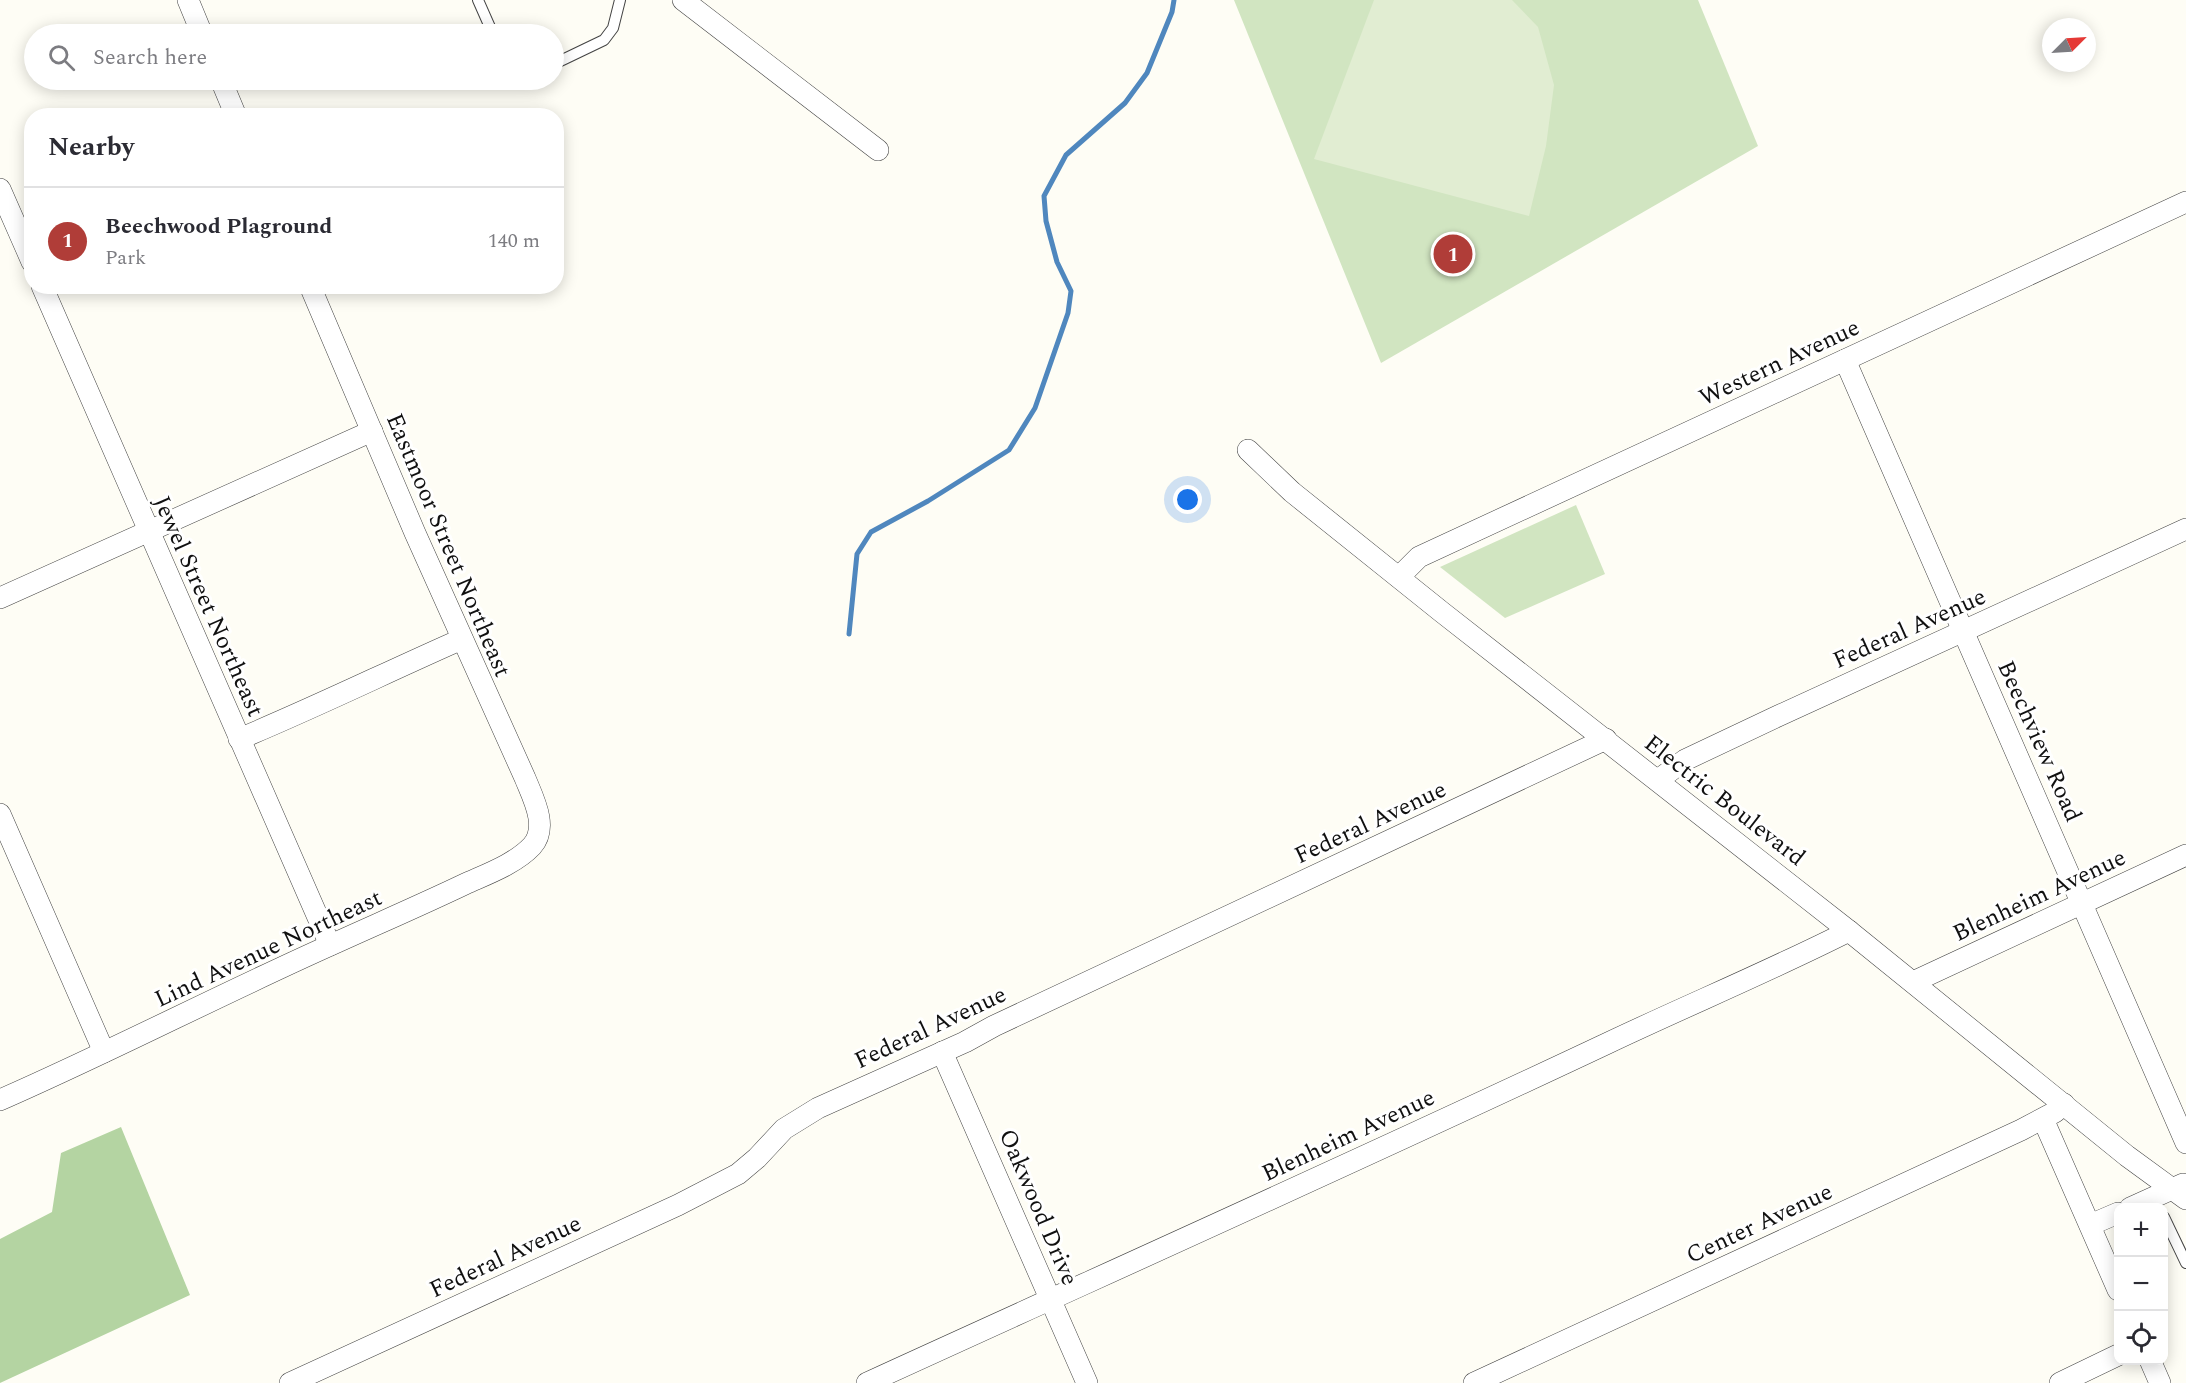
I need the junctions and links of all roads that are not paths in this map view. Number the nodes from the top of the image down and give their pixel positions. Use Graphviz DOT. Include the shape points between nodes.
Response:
graph roads {
  1 [pos="188,0"];
  2 [pos="478,0"];
  3 [pos="620,0"];
  4 [pos="683,0"];
  5 [pos="198,24"];
  6 [pos="489,24"];
  7 [pos="564,58"];
  8 [pos="225,90"];
  9 [pos="233,108"];
  10 [pos="878,150"];
  11 [pos="0,189"];
  12 [pos="2186,202"];
  13 [pos="24,244"];
  14 [pos="45,294"];
  15 [pos="313,294"];
  16 [pos="1845,360"];
  17 [pos="372,431"];
  18 [pos="1248,450"];
  19 [pos="2186,529"];
  20 [pos="148,531"];
  21 [pos="1399,577"];
  22 [pos="0,598"];
  23 [pos="1964,631"];
  24 [pos="462,639"];
  25 [pos="239,739"];
  26 [pos="1606,739"];
  27 [pos="1658,780"];
  28 [pos="0,814"];
  29 [pos="540,824"];
  30 [pos="7,851"];
  31 [pos="2186,855"];
  32 [pos="2082,903"];
  33 [pos="1849,930"];
  34 [pos="330,945"];
  35 [pos="1913,982"];
  36 [pos="104,1052"];
  37 [pos="942,1052"];
  38 [pos="0,1100"];
  39 [pos="2064,1104"];
  40 [pos="2043,1119"];
  41 [pos="2186,1143"];
  42 [pos="2172,1195"];
  43 [pos="2146,1203"];
  44 [pos="2114,1215"];
  45 [pos="2090,1225"];
  46 [pos="2168,1227"];
  47 [pos="2186,1263"];
  48 [pos="2114,1281"];
  49 [pos="1051,1299"];
  50 [pos="2114,1357"];
  51 [pos="2152,1365"];
  52 [pos="290,1383"];
  53 [pos="867,1383"];
  54 [pos="1087,1383"];
  55 [pos="1474,1383"];
  56 [pos="2060,1383"];
  57 [pos="2160,1383"];
  1 -- 5 [label="street"];
  2 -- 6 [label="lane"];
  3 -- 7 [label="lane" via="613,28 604,40"];
  4 -- 10 [label="street"];
  8 -- 9 [label="street"];
  11 -- 13 [label="street"];
  12 -- 16 [label="street, Western Avenue"];
  14 -- 20 [label="street, Jewel Street Northeast"];
  15 -- 17 [label="street, Eastmoor Street Northeast"];
  16 -- 21 [label="street, Western Avenue" via="1419,557"];
  16 -- 23 [label="street, Beechview Road"];
  17 -- 20 [label="street"];
  17 -- 24 [label="street, Eastmoor Street Northeast"];
  18 -- 21 [label="street, Electric Boulevard" via="1292,492"];
  19 -- 23 [label="street, Federal Avenue"];
  20 -- 22 [label="street"];
  20 -- 25 [label="street, Jewel Street Northeast"];
  21 -- 26 [label="street, Electric Boulevard"];
  23 -- 27 [label="street, Federal Avenue" via="1685,760"];
  23 -- 32 [label="street, Beechview Road"];
  24 -- 25 [label="street"];
  24 -- 29 [label="street, Eastmoor Street Northeast" via="525,778"];
  25 -- 34 [label="street, Jewel Street Northeast"];
  26 -- 27 [label="street, Electric Boulevard"];
  26 -- 37 [label="street, Federal Avenue"];
  27 -- 33 [label="street, Electric Boulevard"];
  28 -- 30 [label="street"];
  29 -- 34 [label="street, Lind Avenue Northeast" via="533,845 519,857"];
  30 -- 36 [label="street"];
  31 -- 32 [label="street, Blenheim Avenue"];
  32 -- 35 [label="street, Blenheim Avenue"];
  32 -- 41 [label="street, Beechview Road"];
  33 -- 35 [label="street, Electric Boulevard"];
  33 -- 49 [label="street, Blenheim Avenue"];
  34 -- 36 [label="street, Lind Avenue Northeast"];
  35 -- 39 [label="street, Electric Boulevard"];
  36 -- 38 [label="street, Lind Avenue Northeast"];
  37 -- 49 [label="street, Oakwood Drive"];
  37 -- 52 [label="street, Federal Avenue" via="818,1108 784,1129 738,1174 678,1205"];
  39 -- 40 [label="street, Center Avenue"];
  39 -- 42 [label="street, Electric Boulevard"];
  40 -- 45 [label="street"];
  40 -- 55 [label="street, Center Avenue"];
  42 -- 43 [label="street"];
  44 -- 45 [label="street"];
  45 -- 48 [label="street"];
  46 -- 47 [label="lane"];
  49 -- 53 [label="street, Blenheim Avenue"];
  49 -- 54 [label="street, Oakwood Drive"];
  50 -- 56 [label="street"];
  51 -- 57 [label="street"];
}
